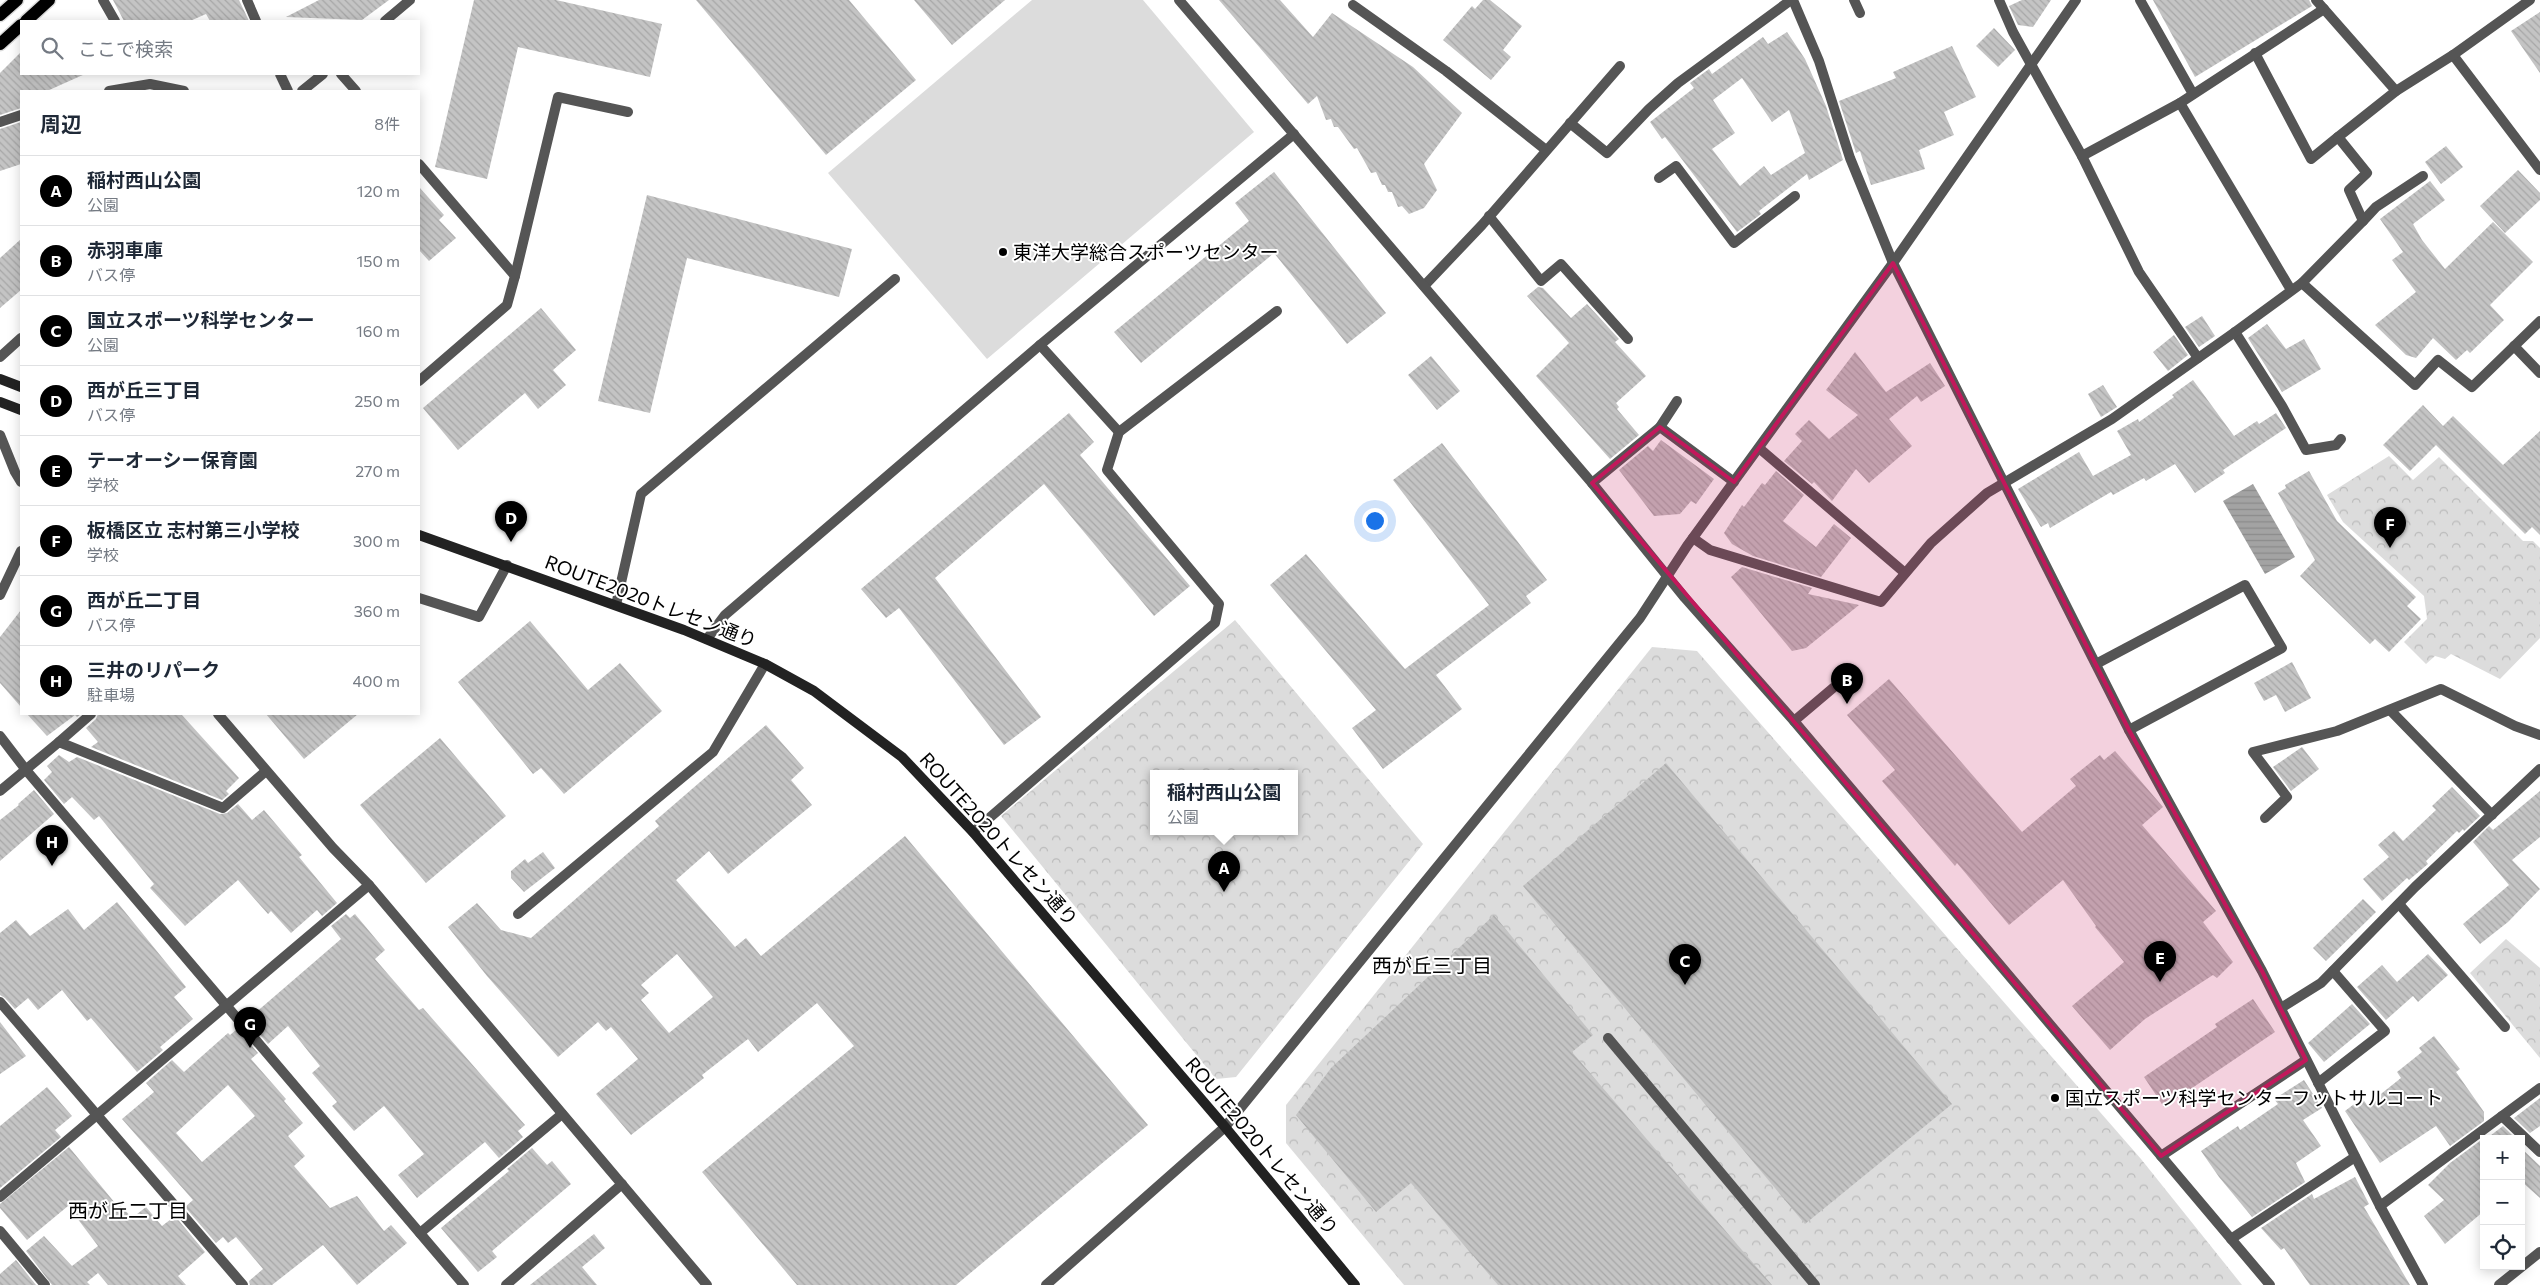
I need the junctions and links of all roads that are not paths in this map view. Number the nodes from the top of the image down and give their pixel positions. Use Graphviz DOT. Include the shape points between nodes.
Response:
graph roads {
  1 [pos="17,0"];
  2 [pos="49,0"];
  3 [pos="104,0"];
  4 [pos="246,0"];
  5 [pos="410,0"];
  6 [pos="1179,0"];
  7 [pos="1792,0"];
  8 [pos="1854,0"];
  9 [pos="1999,0"];
  10 [pos="2076,0"];
  11 [pos="2140,0"];
  12 [pos="2316,0"];
  13 [pos="2530,0"];
  14 [pos="1352,3"];
  15 [pos="2324,9"];
  16 [pos="1860,13"];
  17 [pos="0,16"];
  18 [pos="27,20"];
  19 [pos="114,20"];
  20 [pos="256,20"];
  21 [pos="386,20"];
  22 [pos="20,26"];
  23 [pos="0,44"];
  24 [pos="2255,54"];
  25 [pos="2453,55"];
  26 [pos="2032,65"];
  27 [pos="1620,66"];
  28 [pos="146,75"];
  29 [pos="280,75"];
  30 [pos="322,75"];
  31 [pos="342,75"];
  32 [pos="150,84"];
  33 [pos="115,90"];
  34 [pos="179,90"];
  35 [pos="288,90"];
  36 [pos="303,90"];
  37 [pos="355,90"];
  38 [pos="2396,91"];
  39 [pos="2193,94"];
  40 [pos="2180,104"];
  41 [pos="628,112"];
  42 [pos="20,115"];
  43 [pos="0,122"];
  44 [pos="1570,123"];
  45 [pos="1294,134"];
  46 [pos="2338,137"];
  47 [pos="1546,150"];
  48 [pos="2082,156"];
  49 [pos="420,165"];
  50 [pos="2540,170"];
  51 [pos="2424,176"];
  52 [pos="1659,178"];
  53 [pos="1795,196"];
  54 [pos="1489,216"];
  55 [pos="2363,221"];
  56 [pos="1894,263"];
  57 [pos="515,276"];
  58 [pos="895,279"];
  59 [pos="2302,282"];
  60 [pos="1424,286"];
  61 [pos="2291,290"];
  62 [pos="1277,311"];
  63 [pos="2540,321"];
  64 [pos="2235,332"];
  65 [pos="20,339"];
  66 [pos="1628,340"];
  67 [pos="1040,345"];
  68 [pos="2514,346"];
  69 [pos="0,357"];
  70 [pos="2198,358"];
  71 [pos="2540,373"];
  72 [pos="0,379"];
  73 [pos="420,380"];
  74 [pos="20,387"];
  75 [pos="1677,401"];
  76 [pos="0,402"];
  77 [pos="20,410"];
  78 [pos="1660,427"];
  79 [pos="1119,432"];
  80 [pos="0,435"];
  81 [pos="2341,439"];
  82 [pos="1759,448"];
  83 [pos="20,480"];
  84 [pos="1734,482"];
  85 [pos="1592,483"];
  86 [pos="2005,484"];
  87 [pos="420,535"];
  88 [pos="1694,538"];
  89 [pos="20,553"];
  90 [pos="506,565"];
  91 [pos="1905,573"];
  92 [pos="1668,576"];
  93 [pos="0,595"];
  94 [pos="420,598"];
  95 [pos="616,605"];
  96 [pos="707,639"];
  97 [pos="765,664"];
  98 [pos="2096,664"];
  99 [pos="1833,688"];
  100 [pos="2390,711"];
  101 [pos="90,715"];
  102 [pos="219,715"];
  103 [pos="1794,721"];
  104 [pos="2130,730"];
  105 [pos="2540,735"];
  106 [pos="0,736"];
  107 [pos="59,742"];
  108 [pos="2540,769"];
  109 [pos="26,770"];
  110 [pos="266,771"];
  111 [pos="0,791"];
  112 [pos="2492,815"];
  113 [pos="2265,818"];
  114 [pos="974,832"];
  115 [pos="369,885"];
  116 [pos="2399,904"];
  117 [pos="518,914"];
  118 [pos="2334,971"];
  119 [pos="0,1002"];
  120 [pos="226,1006"];
  121 [pos="2280,1008"];
  122 [pos="2505,1027"];
  123 [pos="1608,1038"];
  124 [pos="2306,1060"];
  125 [pos="2318,1083"];
  126 [pos="2540,1088"];
  127 [pos="98,1114"];
  128 [pos="562,1114"];
  129 [pos="2502,1116"];
  130 [pos="1224,1127"];
  131 [pos="2540,1152"];
  132 [pos="2161,1156"];
  133 [pos="2355,1157"];
  134 [pos="622,1184"];
  135 [pos="0,1197"];
  136 [pos="2380,1206"];
  137 [pos="0,1231"];
  138 [pos="420,1233"];
  139 [pos="2231,1239"];
  140 [pos="2540,1252"];
  141 [pos="45,1285"];
  142 [pos="243,1285"];
  143 [pos="464,1285"];
  144 [pos="506,1285"];
  145 [pos="707,1285"];
  146 [pos="1046,1285"];
  147 [pos="1355,1285"];
  148 [pos="1816,1285"];
  149 [pos="2270,1285"];
  150 [pos="2423,1285"];
  151 [pos="2499,1285"];
  1 -- 17 [label="main road"];
  2 -- 18 [label="main road"];
  3 -- 19 [label="street"];
  4 -- 20 [label="street"];
  5 -- 21 [label="street"];
  6 -- 45 [label="street"];
  7 -- 44 [label="street" via="1678,83 1607,153"];
  7 -- 56 [label="street" via="1819,61 1850,158"];
  8 -- 16 [label="street"];
  9 -- 26 [label="street"];
  10 -- 26 [label="street"];
  11 -- 39 [label="street"];
  12 -- 15 [label="street"];
  13 -- 25 [label="street"];
  14 -- 47 [label="street"];
  15 -- 24 [label="street"];
  15 -- 38 [label="street"];
  22 -- 23 [label="main road"];
  24 -- 39 [label="street"];
  24 -- 46 [label="street" via="2311,159"];
  25 -- 38 [label="street"];
  25 -- 50 [label="street"];
  26 -- 48 [label="street"];
  26 -- 56 [label="street"];
  27 -- 44 [label="street"];
  28 -- 32 [label="street"];
  29 -- 35 [label="street"];
  30 -- 36 [label="street"];
  31 -- 37 [label="street"];
  32 -- 33 [label="street"];
  32 -- 34 [label="street"];
  38 -- 46 [label="street"];
  39 -- 40 [label="street"];
  40 -- 48 [label="street"];
  40 -- 61 [label="street"];
  41 -- 57 [label="street" via="558,97"];
  42 -- 43 [label="street"];
  44 -- 47 [label="street"];
  45 -- 60 [label="street"];
  45 -- 67 [label="street"];
  46 -- 55 [label="street" via="2366,174 2348,190"];
  47 -- 54 [label="street"];
  48 -- 70 [label="street" via="2139,272"];
  49 -- 57 [label="street"];
  51 -- 55 [label="street" via="2376,207"];
  52 -- 53 [label="street" via="1676,166 1734,243"];
  54 -- 60 [label="street"];
  54 -- 66 [label="street" via="1540,281 1561,264"];
  55 -- 59 [label="street"];
  56 -- 82 [label="street"];
  56 -- 86 [label="street"];
  57 -- 73 [label="street" via="507,305"];
  58 -- 95 [label="street" via="641,494"];
  59 -- 61 [label="street"];
  59 -- 68 [label="street" via="2415,385 2438,360 2472,387"];
  60 -- 85 [label="street"];
  61 -- 64 [label="street"];
  62 -- 79 [label="street"];
  63 -- 68 [label="street"];
  64 -- 70 [label="street"];
  64 -- 81 [label="street" via="2306,450 2336,445"];
  65 -- 69 [label="street"];
  67 -- 79 [label="street"];
  67 -- 96 [label="street" via="725,615"];
  68 -- 71 [label="street"];
  70 -- 86 [label="street" via="2112,420"];
  72 -- 74 [label="main road"];
  75 -- 78 [label="street"];
  76 -- 77 [label="main road"];
  78 -- 84 [label="street"];
  78 -- 85 [label="street"];
  79 -- 114 [label="street" via="1107,470 1219,604 1216,623"];
  80 -- 83 [label="street"];
  82 -- 84 [label="street"];
  82 -- 91 [label="street"];
  84 -- 88 [label="street"];
  85 -- 92 [label="street"];
  86 -- 91 [label="street" via="1980,499 1931,543"];
  86 -- 98 [label="street"];
  87 -- 90 [label="main road, ROUTE2020トレセン通り"];
  88 -- 91 [label="street" via="1710,550 1881,602"];
  88 -- 92 [label="street"];
  89 -- 93 [label="street"];
  90 -- 94 [label="street" via="479,617"];
  90 -- 95 [label="main road, ROUTE2020トレセン通り"];
  92 -- 103 [label="street"];
  92 -- 130 [label="street" via="1640,618"];
  95 -- 96 [label="main road, ROUTE2020トレセン通り"];
  96 -- 97 [label="main road, ROUTE2020トレセン通り"];
  97 -- 114 [label="main road, ROUTE2020トレセン通り" via="814,691 902,757"];
  97 -- 117 [label="street" via="713,752"];
  98 -- 104 [label="street"];
  98 -- 104 [label="street" via="2245,585 2282,648"];
  99 -- 103 [label="street"];
  100 -- 105 [label="street" via="2442,689"];
  100 -- 112 [label="street"];
  100 -- 113 [label="street" via="2337,731 2253,752 2287,797"];
  101 -- 107 [label="street"];
  102 -- 110 [label="street"];
  103 -- 132 [label="street"];
  104 -- 121 [label="street"];
  106 -- 109 [label="street"];
  107 -- 109 [label="street"];
  107 -- 110 [label="street" via="223,808"];
  108 -- 112 [label="street"];
  109 -- 111 [label="street"];
  109 -- 120 [label="street"];
  110 -- 115 [label="street"];
  112 -- 116 [label="street"];
  114 -- 130 [label="main road, ROUTE2020トレセン通り"];
  115 -- 120 [label="street"];
  115 -- 128 [label="street"];
  116 -- 118 [label="street"];
  116 -- 122 [label="street"];
  118 -- 121 [label="street" via="2322,983"];
  118 -- 125 [label="street" via="2385,1031"];
  119 -- 127 [label="street"];
  120 -- 127 [label="street"];
  120 -- 138 [label="street"];
  121 -- 124 [label="street"];
  123 -- 148 [label="street"];
  124 -- 125 [label="street"];
  124 -- 132 [label="street"];
  125 -- 133 [label="street"];
  126 -- 129 [label="street"];
  127 -- 135 [label="street"];
  127 -- 142 [label="street"];
  128 -- 134 [label="street"];
  128 -- 138 [label="street"];
  129 -- 131 [label="street"];
  129 -- 136 [label="street"];
  130 -- 146 [label="street"];
  130 -- 147 [label="main road, ROUTE2020トレセン通り"];
  132 -- 139 [label="street"];
  133 -- 136 [label="street"];
  133 -- 139 [label="street"];
  134 -- 144 [label="street"];
  134 -- 145 [label="street"];
  136 -- 150 [label="street"];
  137 -- 141 [label="street"];
  138 -- 143 [label="street"];
  139 -- 149 [label="street"];
  140 -- 151 [label="street"];
}
